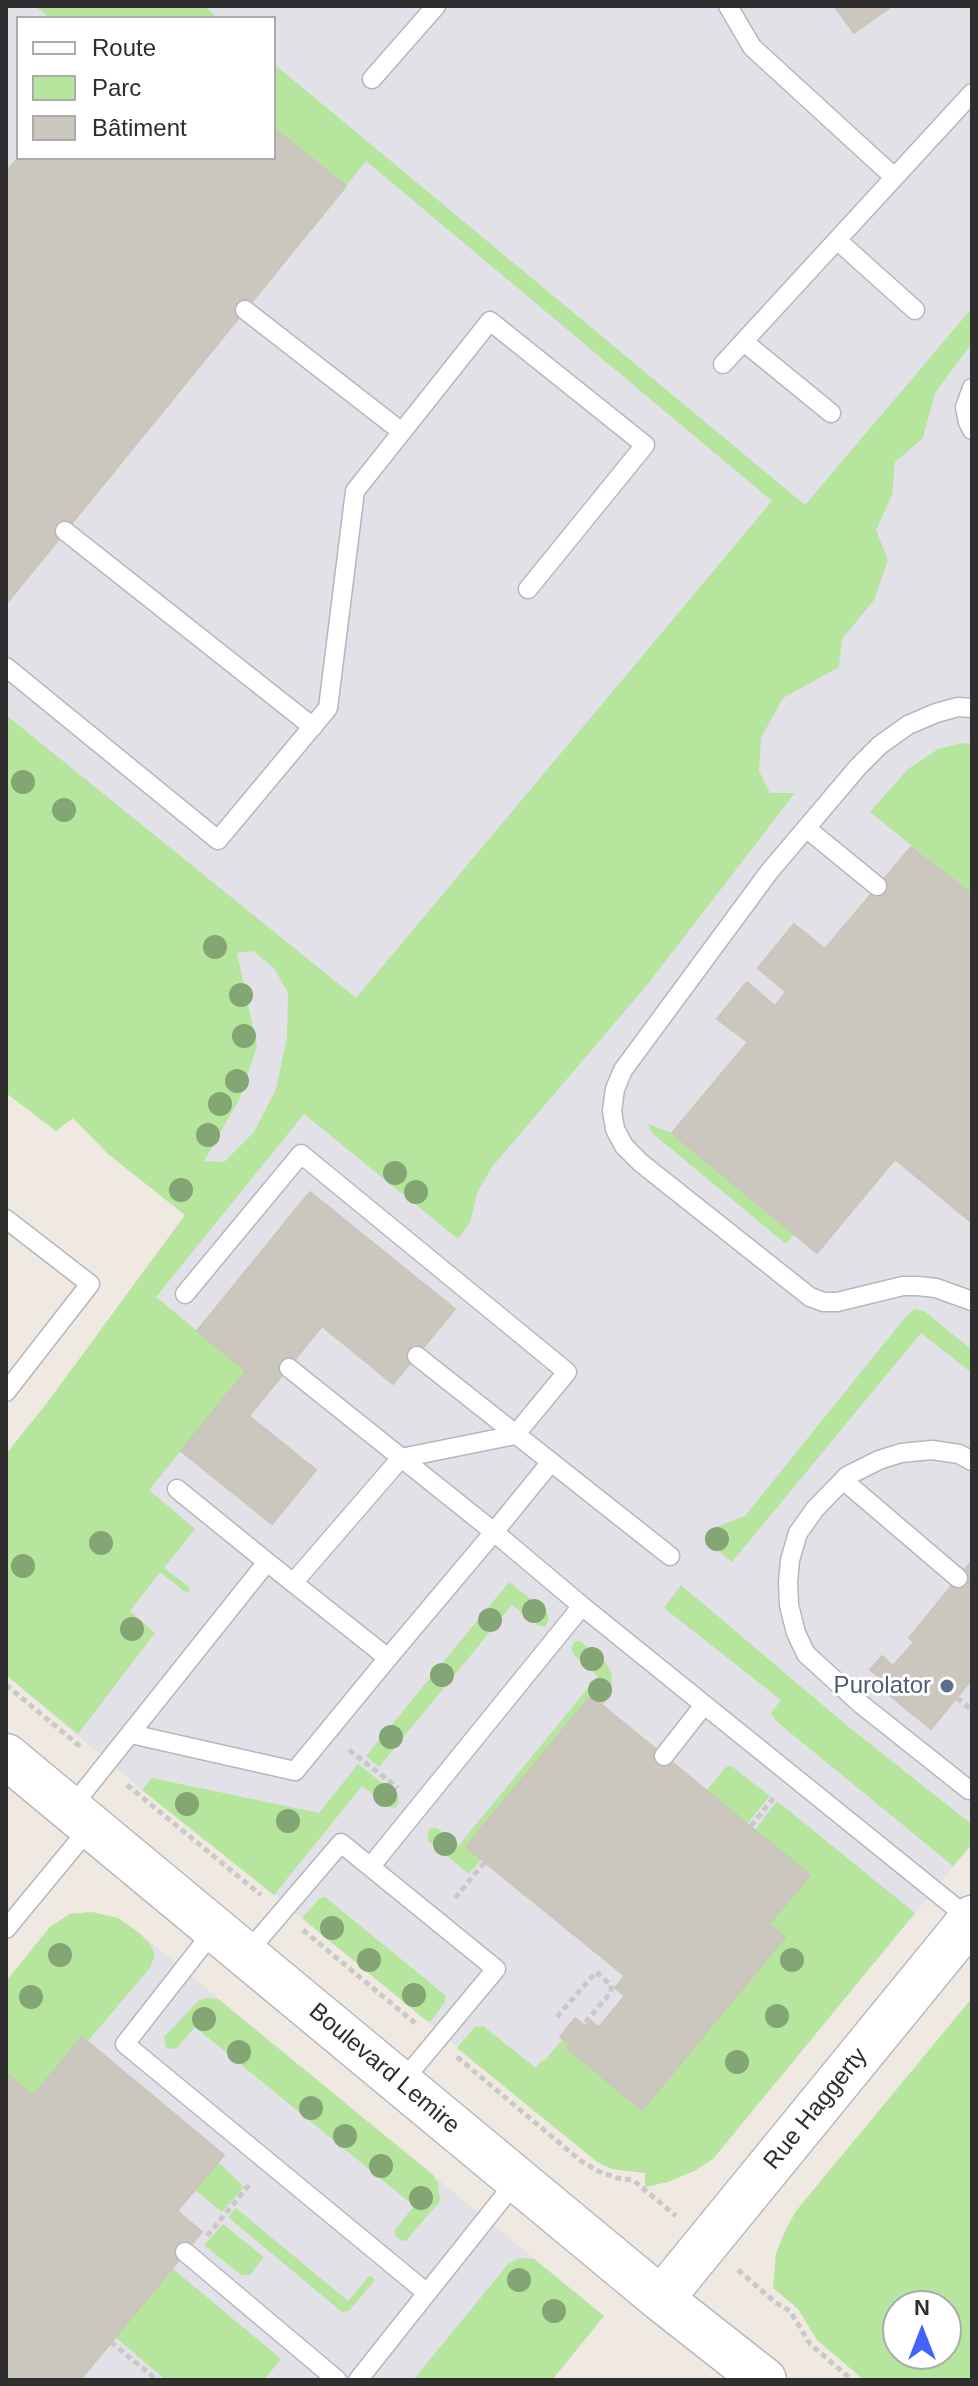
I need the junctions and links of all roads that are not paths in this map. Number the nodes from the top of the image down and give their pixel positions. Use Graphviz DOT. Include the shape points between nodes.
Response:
graph roads {
  1 [pos="436,6"];
  2 [pos="728,6"];
  3 [pos="372,79"];
  4 [pos="972,93"];
  5 [pos="894,177"];
  6 [pos="837,240"];
  7 [pos="245,310"];
  8 [pos="915,310"];
  9 [pos="744,342"];
  10 [pos="723,364"];
  11 [pos="972,388"];
  12 [pos="831,413"];
  13 [pos="972,430"];
  14 [pos="402,432"];
  15 [pos="65,531"];
  16 [pos="528,589"];
  17 [pos="6,667"];
  18 [pos="972,708"];
  19 [pos="313,727"];
  20 [pos="806,828"];
  21 [pos="877,886"];
  22 [pos="6,1219"];
  23 [pos="185,1294"];
  24 [pos="972,1301"];
  25 [pos="417,1356"];
  26 [pos="289,1368"];
  27 [pos="6,1392"];
  28 [pos="515,1435"];
  29 [pos="401,1458"];
  30 [pos="972,1461"];
  31 [pos="551,1462"];
  32 [pos="843,1480"];
  33 [pos="177,1489"];
  34 [pos="494,1532"];
  35 [pos="670,1556"];
  36 [pos="267,1562"];
  37 [pos="958,1578"];
  38 [pos="293,1583"];
  39 [pos="582,1606"];
  40 [pos="388,1658"];
  41 [pos="704,1705"];
  42 [pos="131,1734"];
  43 [pos="6,1756"];
  44 [pos="664,1756"];
  45 [pos="972,1789"];
  46 [pos="81,1817"];
  47 [pos="371,1866"];
  48 [pos="972,1919"];
  49 [pos="6,1929"];
  50 [pos="230,1941"];
  51 [pos="401,2083"];
  52 [pos="517,2180"];
  53 [pos="185,2252"];
  54 [pos="427,2293"];
  55 [pos="661,2299"];
  56 [pos="337,2380"];
  57 [pos="358,2380"];
  58 [pos="764,2380"];
  1 -- 3 [label="lane"];
  2 -- 5 [label="lane" via="752,47"];
  4 -- 5 [label="lane"];
  5 -- 6 [label="lane"];
  6 -- 8 [label="lane"];
  6 -- 9 [label="lane"];
  7 -- 14 [label="lane"];
  9 -- 10 [label="lane"];
  9 -- 12 [label="lane"];
  11 -- 13 [label="lane" via="965,407"];
  14 -- 16 [label="lane" via="490,321 645,445"];
  14 -- 19 [label="lane" via="355,491 328,708"];
  15 -- 19 [label="lane"];
  17 -- 19 [label="lane" via="218,840"];
  18 -- 20 [label="lane" via="936,713 880,745"];
  20 -- 21 [label="lane"];
  20 -- 24 [label="lane" via="623,1070 612,1111 615,1129 641,1163 810,1297 837,1302 918,1286"];
  22 -- 27 [label="lane" via="90,1284"];
  23 -- 28 [label="lane" via="301,1154 567,1372"];
  25 -- 28 [label="lane"];
  26 -- 29 [label="lane"];
  28 -- 29 [label="lane"];
  28 -- 31 [label="lane"];
  29 -- 34 [label="lane"];
  29 -- 38 [label="lane"];
  30 -- 32 [label="lane" via="932,1450 901,1453"];
  31 -- 34 [label="lane"];
  31 -- 35 [label="lane"];
  32 -- 37 [label="lane"];
  32 -- 45 [label="lane" via="798,1533 788,1582 796,1633 806,1654 823,1671"];
  33 -- 36 [label="lane"];
  34 -- 39 [label="lane"];
  34 -- 40 [label="lane"];
  36 -- 38 [label="lane"];
  36 -- 42 [label="lane"];
  38 -- 40 [label="lane"];
  39 -- 41 [label="lane"];
  39 -- 47 [label="lane"];
  40 -- 42 [label="lane" via="295,1771"];
  41 -- 44 [label="lane"];
  41 -- 48 [label="lane"];
  42 -- 46 [label="lane"];
  43 -- 46 [label="main road, Boulevard Lemire"];
  46 -- 49 [label="lane"];
  46 -- 50 [label="main road, Boulevard Lemire"];
  47 -- 50 [label="lane" via="341,1843"];
  47 -- 51 [label="lane" via="496,1969"];
  48 -- 55 [label="main road, Rue Haggerty"];
  50 -- 51 [label="main road, Boulevard Lemire"];
  50 -- 54 [label="lane" via="125,2044"];
  51 -- 52 [label="main road, Boulevard Lemire"];
  52 -- 54 [label="lane"];
  52 -- 55 [label="main road, Boulevard Lemire"];
  53 -- 56 [label="lane"];
  54 -- 57 [label="lane"];
  55 -- 58 [label="main road, Boulevard Lemire"];
}
